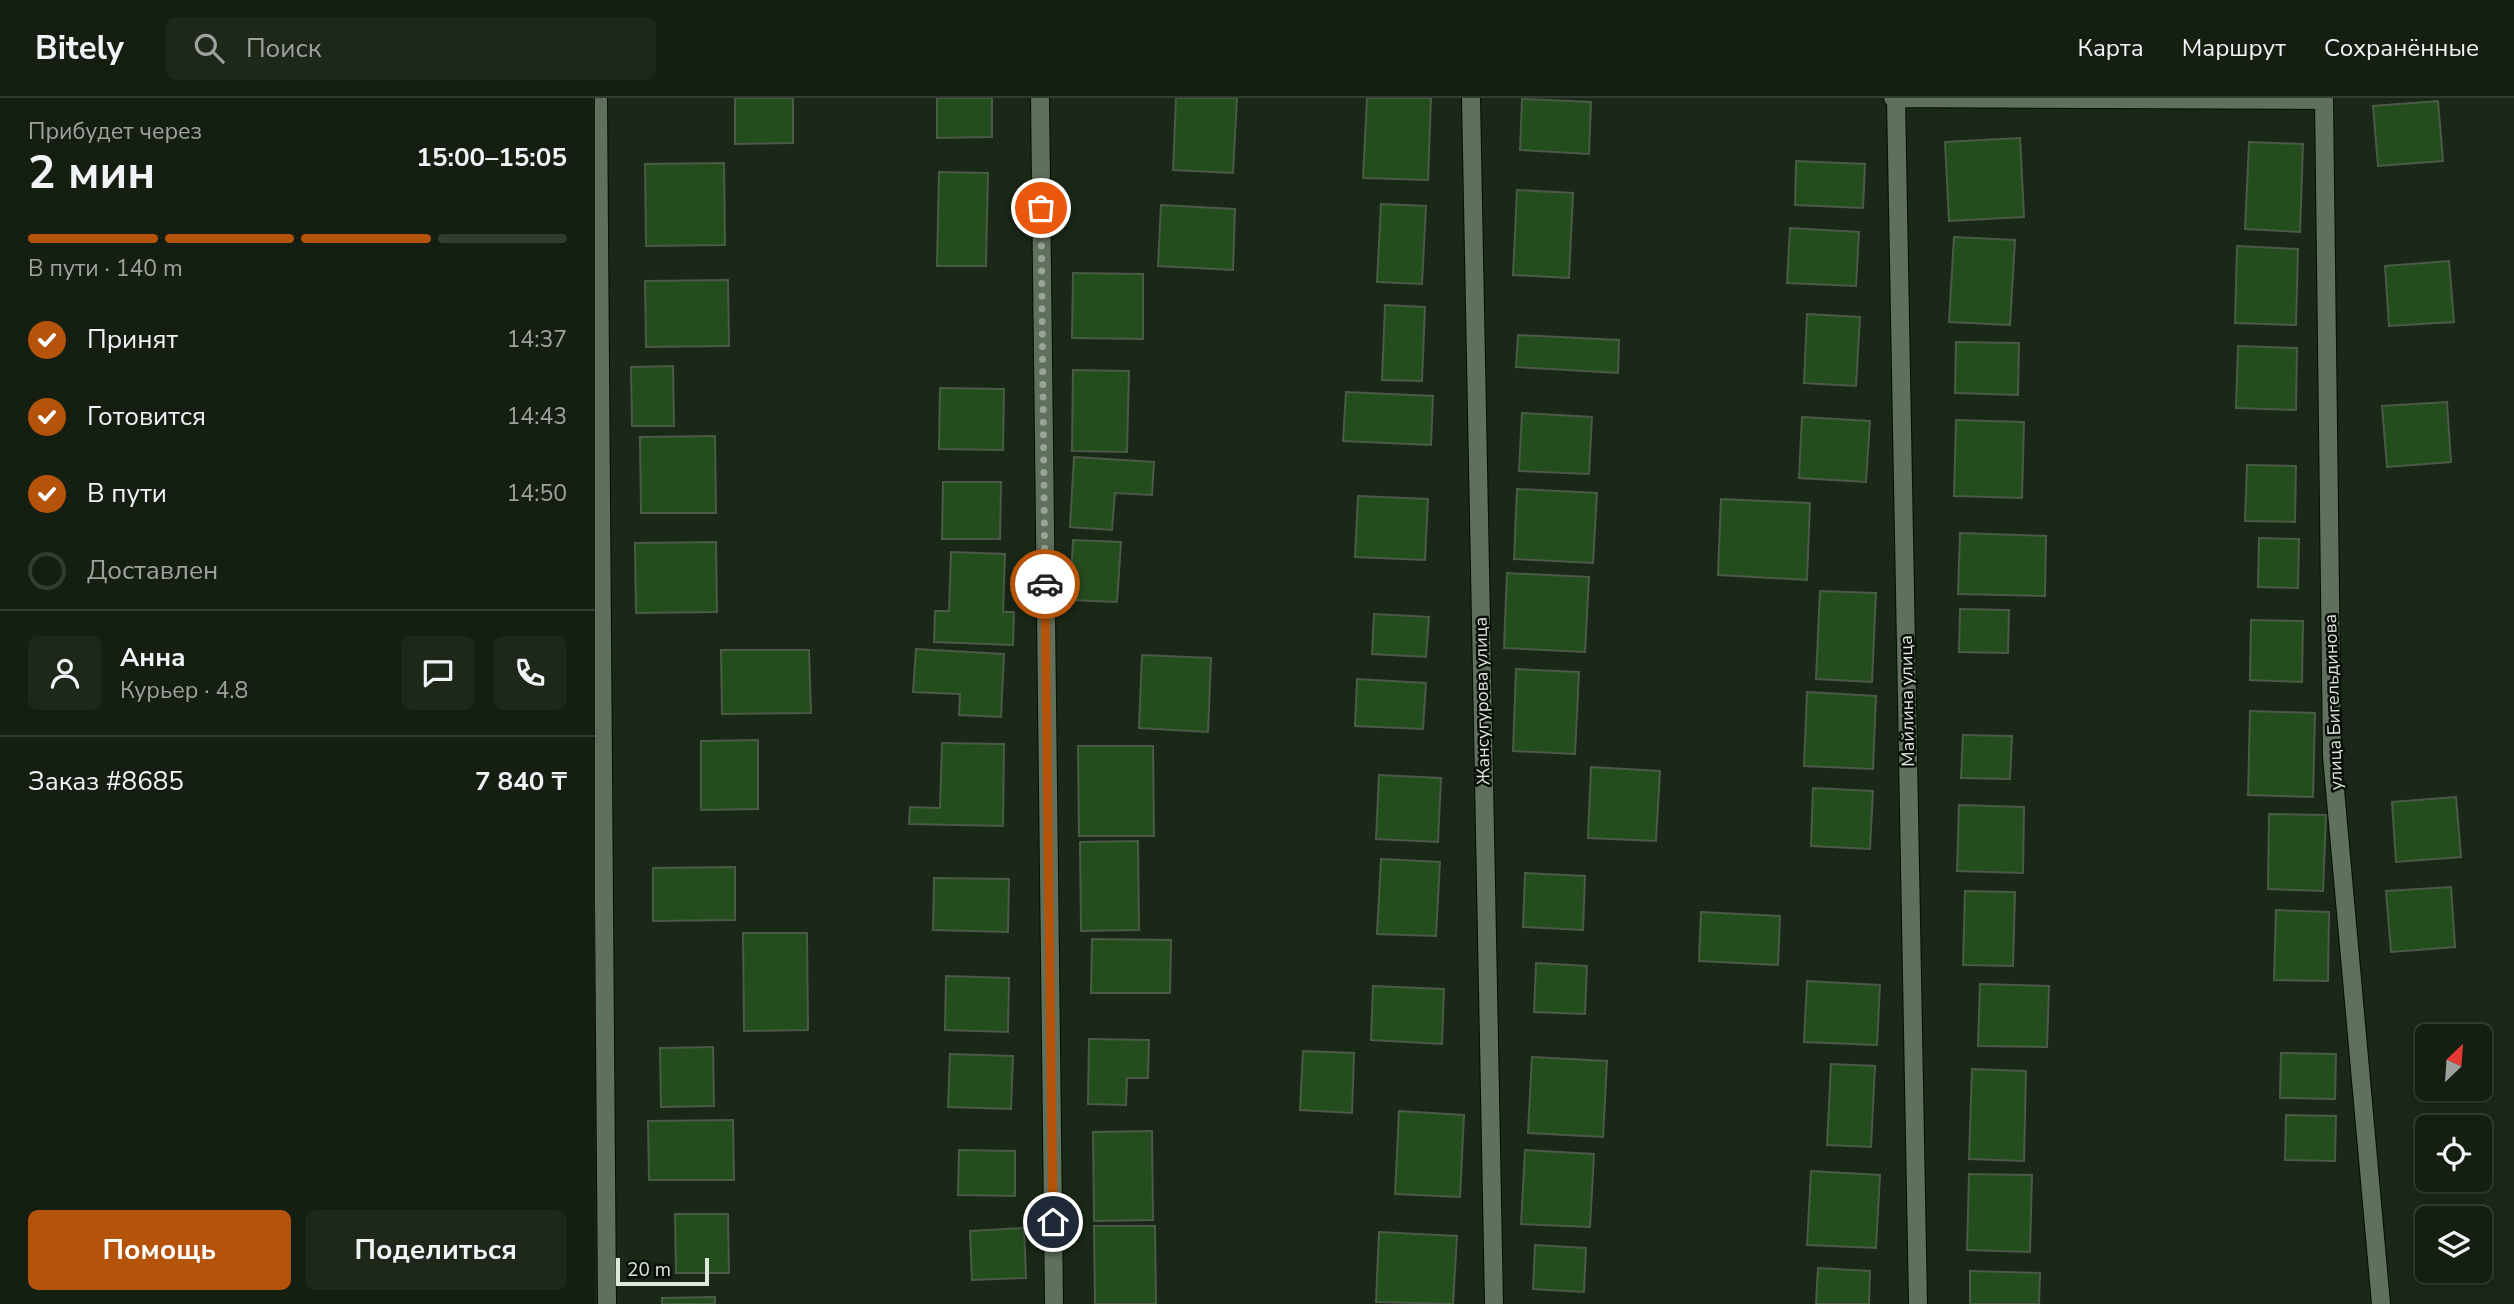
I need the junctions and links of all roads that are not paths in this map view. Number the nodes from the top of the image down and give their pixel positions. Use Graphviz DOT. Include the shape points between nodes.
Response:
graph roads {
  1 [pos="598,98"];
  2 [pos="1040,98"];
  3 [pos="1471,98"];
  4 [pos="1895,98"];
  5 [pos="2324,99"];
  6 [pos="607,1304"];
  7 [pos="1054,1304"];
  8 [pos="1494,1304"];
  9 [pos="1918,1304"];
  10 [pos="2381,1304"];
  1 -- 6 [label="street"];
  2 -- 7 [label="street"];
  3 -- 8 [label="street, Жансугурова улица"];
  4 -- 5 [label="street"];
  4 -- 9 [label="street, Майлина улица"];
  5 -- 10 [label="street, улица Бигельдинова" via="2332,756"];
}
